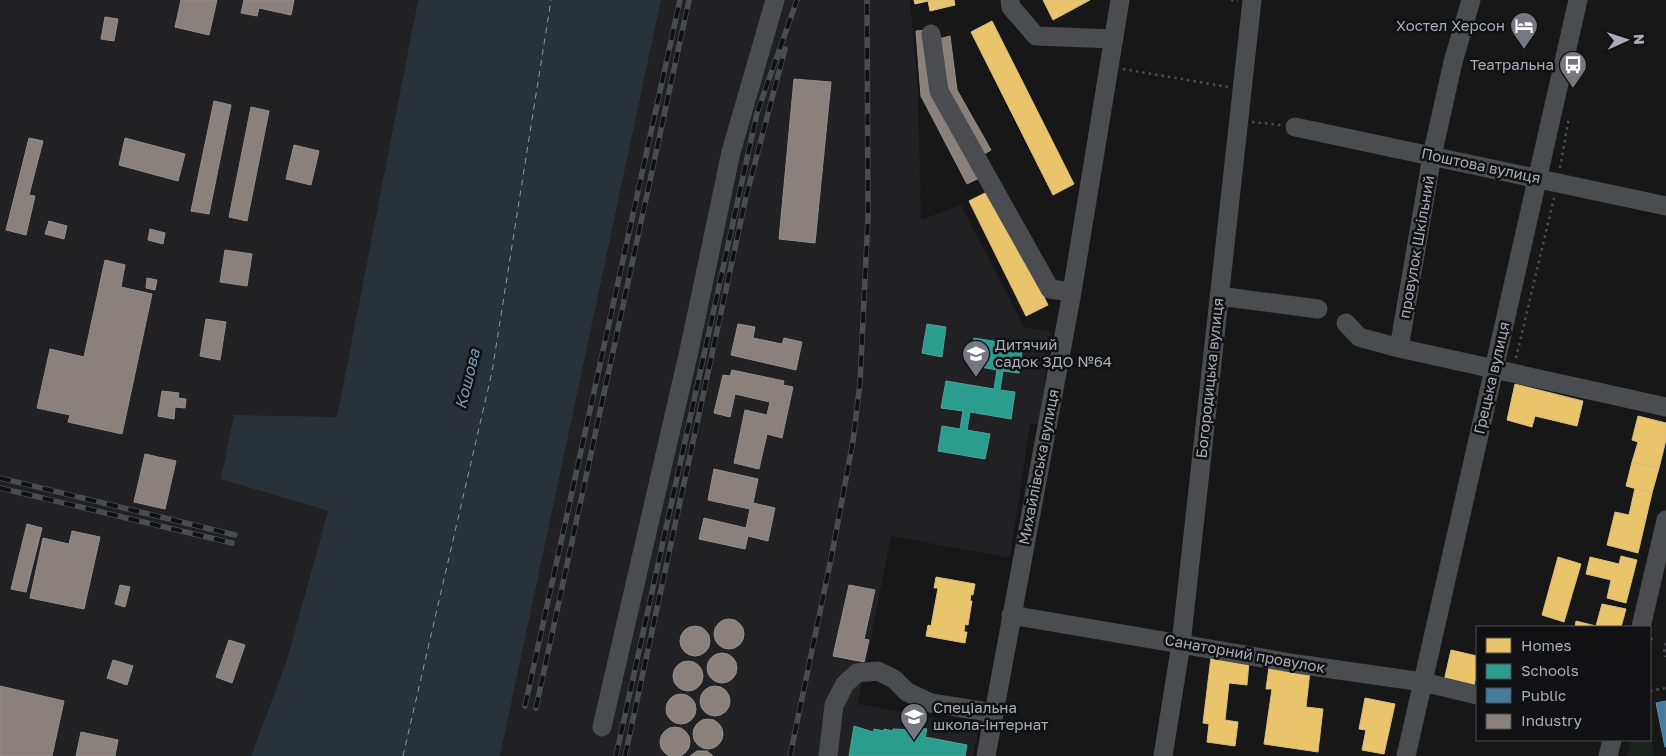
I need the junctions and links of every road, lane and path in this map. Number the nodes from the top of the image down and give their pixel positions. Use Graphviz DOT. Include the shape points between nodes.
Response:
graph roads {
  1 [pos="775,0"];
  2 [pos="1010,0"];
  3 [pos="1120,0"];
  4 [pos="1252,0"];
  5 [pos="1471,0"];
  6 [pos="1578,0"];
  7 [pos="931,34"];
  8 [pos="1114,39"];
  9 [pos="1109,67"];
  10 [pos="1242,89"];
  11 [pos="1239,120"];
  12 [pos="1295,127"];
  13 [pos="1432,156"];
  14 [pos="1538,178"];
  15 [pos="1557,182"];
  16 [pos="1666,206"];
  17 [pos="1072,292"];
  18 [pos="1220,296"];
  19 [pos="1318,310"];
  20 [pos="1346,323"];
  21 [pos="1400,348"];
  22 [pos="1494,368"];
  23 [pos="1513,372"];
  24 [pos="1666,407"];
  25 [pos="1666,520"];
  26 [pos="1662,558"];
  27 [pos="1011,615"];
  28 [pos="1640,626"];
  29 [pos="1666,643"];
  30 [pos="1181,644"];
  31 [pos="1666,657"];
  32 [pos="1423,682"];
  33 [pos="1666,688"];
  34 [pos="1651,691"];
  35 [pos="1476,695"];
  36 [pos="994,713"];
  37 [pos="602,727"];
  38 [pos="1612,741"];
  39 [pos="828,756"];
  40 [pos="986,756"];
  41 [pos="1163,756"];
  42 [pos="1406,756"];
  43 [pos="1608,756"];
  1 -- 37 [label="street" via="731,152 687,361"];
  2 -- 8 [label="street" via="1011,7 1036,36"];
  3 -- 8 [label="street, Михайлівська вулиця"];
  4 -- 10 [label="street, Богородицька вулиця"];
  5 -- 13 [label="street, провулок Шкільний"];
  6 -- 14 [label="street, Грецька вулиця"];
  7 -- 17 [label="street" via="939,91 1050,289"];
  8 -- 9 [label="street, Михайлівська вулиця"];
  9 -- 10 [label="path"];
  9 -- 17 [label="street, Михайлівська вулиця"];
  10 -- 11 [label="street, Богородицька вулиця"];
  11 -- 12 [label="path"];
  11 -- 18 [label="street, Богородицька вулиця"];
  12 -- 13 [label="street, Поштова вулиця"];
  13 -- 14 [label="street, Поштова вулиця"];
  13 -- 21 [label="street, провулок Шкільний"];
  14 -- 15 [label="street, Поштова вулиця"];
  14 -- 22 [label="street, Грецька вулиця"];
  15 -- 16 [label="street, Поштова вулиця"];
  15 -- 23 [label="path"];
  17 -- 27 [label="street, Михайлівська вулиця"];
  18 -- 19 [label="street"];
  18 -- 30 [label="street, Богородицька вулиця"];
  20 -- 21 [label="street" via="1359,337"];
  21 -- 22 [label="street"];
  22 -- 23 [label="street"];
  22 -- 32 [label="street, Грецька вулиця"];
  23 -- 24 [label="street"];
  25 -- 26 [label="street"];
  26 -- 28 [label="street"];
  27 -- 30 [label="street, Санаторний провулок"];
  27 -- 36 [label="street, Михайлівська вулиця"];
  29 -- 31 [label="path"];
  30 -- 32 [label="street, Санаторний провулок"];
  30 -- 41 [label="street, Богородицька вулиця"];
  32 -- 35 [label="street, Санаторний провулок"];
  32 -- 42 [label="street, Грецька вулиця"];
  33 -- 34 [label="path"];
  36 -- 39 [label="street" via="931,703 907,692 894,679 878,671 857,673 845,684 834,705"];
  36 -- 40 [label="street, Михайлівська вулиця"];
  38 -- 43 [label="street"];
}
